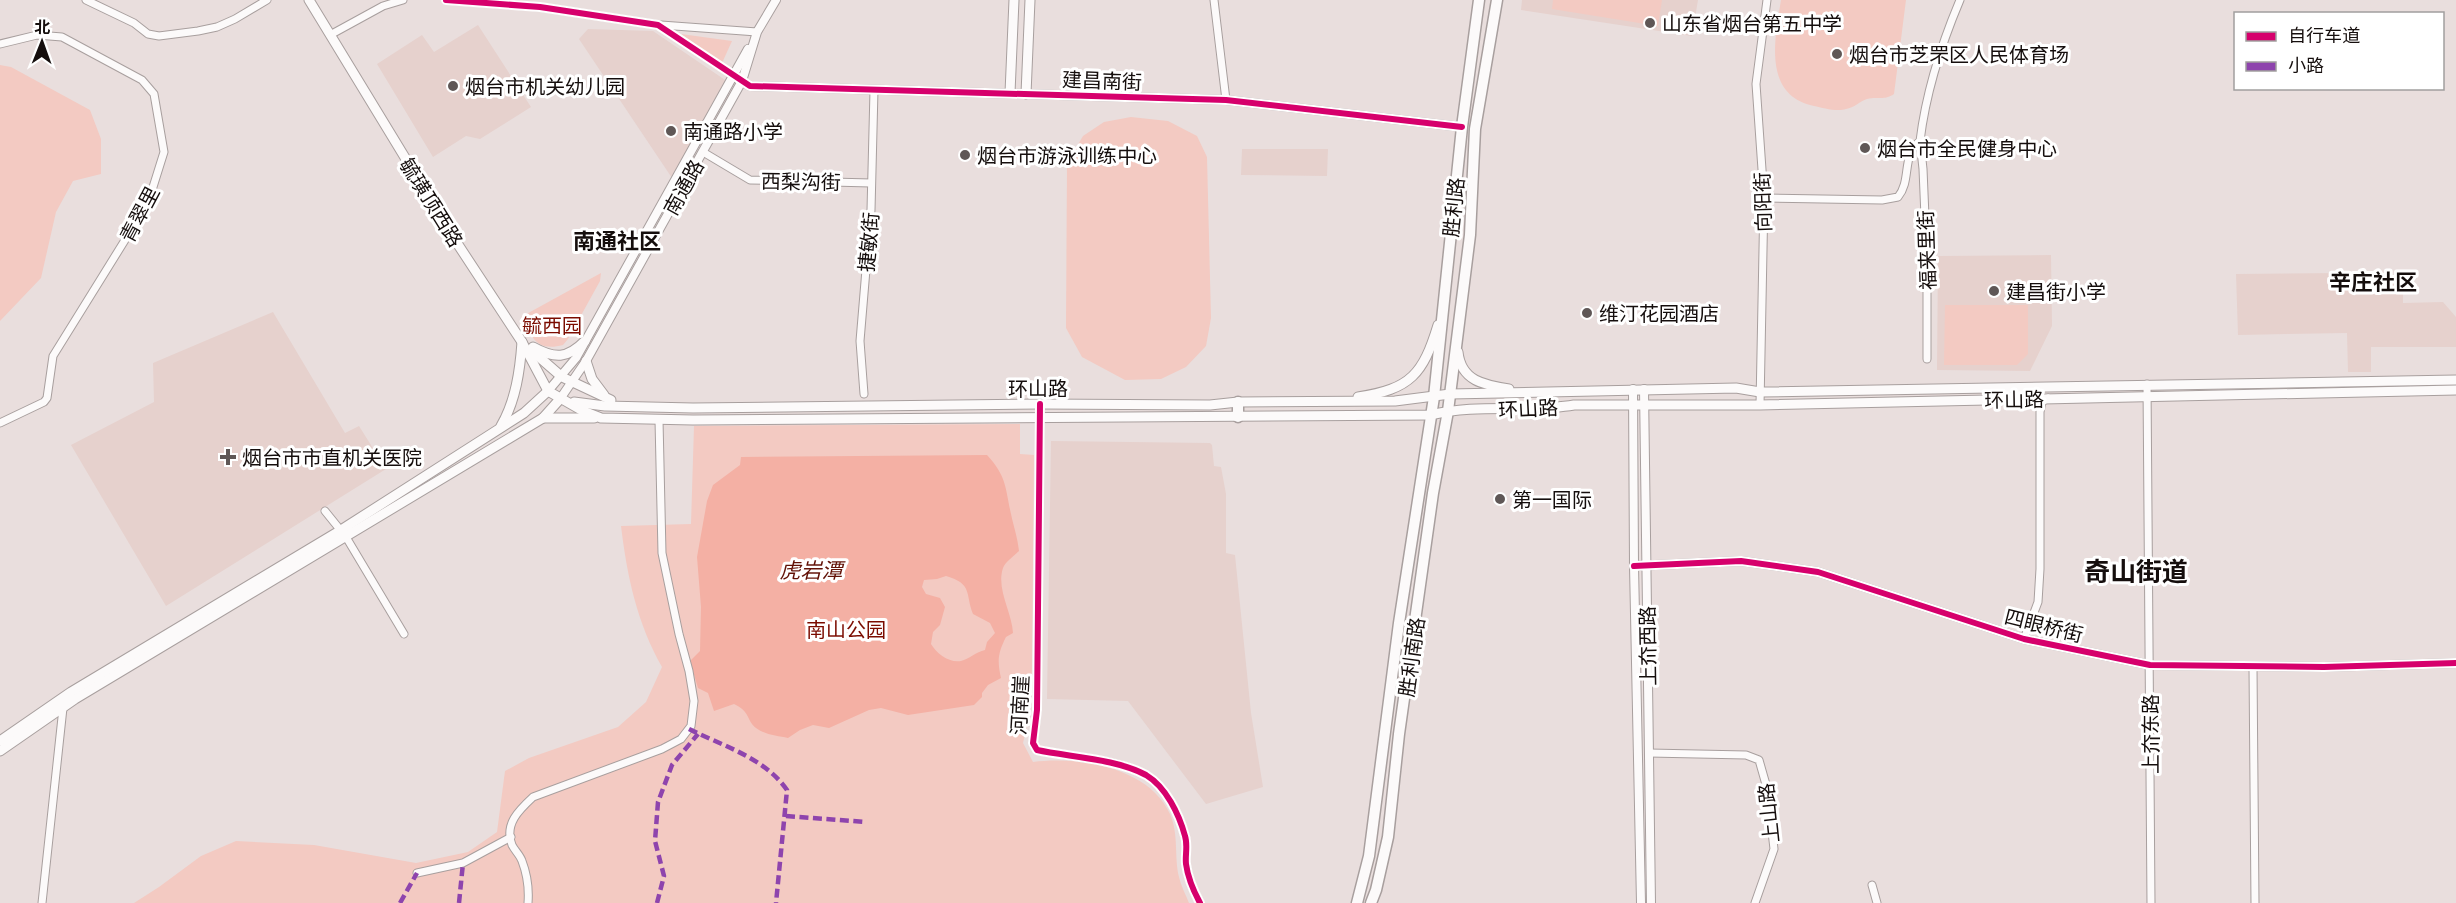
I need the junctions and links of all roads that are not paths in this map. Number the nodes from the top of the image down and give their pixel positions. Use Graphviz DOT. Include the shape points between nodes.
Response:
graph roads {
  1 [pos="86,0"];
  2 [pos="267,0"];
  3 [pos="309,0"];
  4 [pos="403,0"];
  5 [pos="446,0"];
  6 [pos="776,0"];
  7 [pos="1014,0"];
  8 [pos="1030,0"];
  9 [pos="1214,0"];
  10 [pos="1479,0"];
  11 [pos="1497,0"];
  12 [pos="1767,0"];
  13 [pos="1960,0"];
  14 [pos="658,25"];
  15 [pos="757,32"];
  16 [pos="330,35"];
  17 [pos="0,44"];
  18 [pos="734,76"];
  19 [pos="742,81"];
  20 [pos="874,90"];
  21 [pos="1010,93"];
  22 [pos="1026,94"];
  23 [pos="1226,100"];
  24 [pos="1462,127"];
  25 [pos="1475,129"];
  26 [pos="1920,141"];
  27 [pos="703,152"];
  28 [pos="871,183"];
  29 [pos="1764,198"];
  30 [pos="1443,311"];
  31 [pos="585,341"];
  32 [pos="1457,341"];
  33 [pos="522,342"];
  34 [pos="1927,359"];
  35 [pos="586,361"];
  36 [pos="562,377"];
  37 [pos="2456,380"];
  38 [pos="572,382"];
  39 [pos="2147,384"];
  40 [pos="1633,389"];
  41 [pos="1644,389"];
  42 [pos="2456,390"];
  43 [pos="548,391"];
  44 [pos="1760,392"];
  45 [pos="1450,393"];
  46 [pos="1538,393"];
  47 [pos="864,394"];
  48 [pos="1434,397"];
  49 [pos="2146,397"];
  50 [pos="2048,398"];
  51 [pos="560,399"];
  52 [pos="611,400"];
  53 [pos="1330,401"];
  54 [pos="1238,402"];
  55 [pos="1040,404"];
  56 [pos="1760,405"];
  57 [pos="624,406"];
  58 [pos="1633,406"];
  59 [pos="1644,406"];
  60 [pos="1448,411"];
  61 [pos="1431,415"];
  62 [pos="1040,417"];
  63 [pos="1238,417"];
  64 [pos="543,418"];
  65 [pos="601,418"];
  66 [pos="659,420"];
  67 [pos="0,423"];
  68 [pos="499,429"];
  69 [pos="326,512"];
  70 [pos="343,534"];
  71 [pos="1634,566"];
  72 [pos="1645,566"];
  73 [pos="404,634"];
  74 [pos="2024,639"];
  75 [pos="2456,663"];
  76 [pos="2150,665"];
  77 [pos="2253,667"];
  78 [pos="61,704"];
  79 [pos="0,741"];
  80 [pos="0,751"];
  81 [pos="1649,753"];
  82 [pos="511,837"];
  83 [pos="417,873"];
  84 [pos="1872,885"];
  85 [pos="42,903"];
  86 [pos="528,903"];
  87 [pos="1200,903"];
  88 [pos="1357,903"];
  89 [pos="1371,903"];
  90 [pos="1641,903"];
  91 [pos="1651,903"];
  92 [pos="1755,903"];
  93 [pos="1877,903"];
  94 [pos="2151,903"];
  95 [pos="2255,903"];
  1 -- 2 [label="street" via="148,34 159,36 217,27"];
  3 -- 16 [label="main road, 毓璜顶西路"];
  4 -- 16 [label="street" via="383,6"];
  5 -- 14 [label="street" via="540,7"];
  6 -- 15 [label="street, 南通路"];
  7 -- 21 [label="main road"];
  8 -- 22 [label="main road"];
  9 -- 23 [label="street"];
  10 -- 24 [label="main road, 胜利路"];
  11 -- 25 [label="main road, 胜利路"];
  12 -- 29 [label="street, 向阳街" via="1756,84"];
  13 -- 26 [label="street, 福来里街" via="1942,43 1923,113"];
  14 -- 15 [label="street"];
  14 -- 18 [label="street"];
  15 -- 18 [label="street"];
  15 -- 19 [label="street, 南通路"];
  16 -- 33 [label="main road, 毓璜顶西路"];
  17 -- 67 [label="street, 青翠里" via="36,34 62,37 142,80 154,94 164,152 148,203 53,356 47,398"];
  18 -- 19 [label="street"];
  18 -- 31 [label="street"];
  19 -- 20 [label="street, 建昌南街" via="750,86"];
  19 -- 27 [label="street, 南通路"];
  20 -- 21 [label="street, 建昌南街"];
  20 -- 28 [label="street, 捷敏街"];
  21 -- 22 [label="street, 建昌南街"];
  22 -- 23 [label="street, 建昌南街"];
  23 -- 24 [label="street, 建昌南街"];
  24 -- 25 [label="main road, 建昌南街"];
  24 -- 30 [label="main road, 胜利路"];
  25 -- 32 [label="main road, 胜利路" via="1470,235"];
  26 -- 29 [label="street, 福来里街" via="1909,155 1903,190 1893,199"];
  26 -- 34 [label="street, 福来里街" via="1927,265"];
  27 -- 28 [label="street, 西梨沟街" via="750,180"];
  27 -- 35 [label="street, 南通路"];
  28 -- 47 [label="street, 捷敏街" via="860,341"];
  29 -- 44 [label="street, 向阳街"];
  30 -- 48 [label="main road, 胜利路"];
  30 -- 53 [label="main road" via="1429,354 1410,380 1389,389"];
  31 -- 33 [label="main road" via="574,352 555,355"];
  31 -- 36 [label="street"];
  32 -- 45 [label="main road, 胜利路"];
  32 -- 46 [label="main road" via="1460,366 1472,380"];
  33 -- 36 [label="main road"];
  33 -- 43 [label="main road, 毓璜顶西路"];
  33 -- 68 [label="main road" via="521,367 507,416"];
  35 -- 38 [label="street, 南通路"];
  35 -- 52 [label="main road" via="591,379"];
  36 -- 38 [label="main road"];
  36 -- 43 [label="street"];
  37 -- 39 [label="main road, 环山路"];
  38 -- 51 [label="street, 南通路"];
  38 -- 52 [label="main road"];
  39 -- 44 [label="main road, 环山路"];
  39 -- 49 [label="street, 上夼东路"];
  40 -- 41 [label="main road, 环山路"];
  40 -- 46 [label="main road, 环山路"];
  40 -- 58 [label="street, 上夼西路"];
  41 -- 44 [label="main road, 环山路" via="1736,388"];
  41 -- 59 [label="street, 上夼西路"];
  42 -- 49 [label="main road, 环山路"];
  43 -- 51 [label="main road, 毓璜顶西路"];
  43 -- 68 [label="main road"];
  44 -- 56 [label="street, 向阳街"];
  45 -- 46 [label="main road, 环山路"];
  45 -- 48 [label="main road, 环山路"];
  45 -- 60 [label="main road, 胜利路"];
  48 -- 53 [label="main road, 环山路"];
  48 -- 61 [label="main road, 胜利路"];
  49 -- 50 [label="main road, 环山路"];
  49 -- 76 [label="street, 上夼东路"];
  50 -- 56 [label="main road, 环山路"];
  50 -- 74 [label="street" via="2042,402 2040,412 2038,602"];
  51 -- 57 [label="main road, 环山路"];
  51 -- 64 [label="main road"];
  51 -- 65 [label="main road, 环山路"];
  52 -- 57 [label="main road"];
  53 -- 54 [label="main road, 环山路"];
  54 -- 55 [label="main road, 环山路"];
  54 -- 63 [label="main road"];
  55 -- 57 [label="main road, 环山路"];
  55 -- 62 [label="street, 河南崖"];
  56 -- 59 [label="main road, 环山路"];
  58 -- 59 [label="main road, 环山路"];
  58 -- 60 [label="main road, 环山路"];
  58 -- 71 [label="street, 上夼西路"];
  59 -- 72 [label="street, 上夼西路"];
  60 -- 61 [label="main road, 环山路"];
  60 -- 89 [label="main road, 胜利南路" via="1433,493 1388,837"];
  61 -- 63 [label="main road, 环山路"];
  61 -- 88 [label="main road, 胜利南路" via="1369,856"];
  62 -- 63 [label="main road, 环山路"];
  62 -- 66 [label="main road, 环山路"];
  62 -- 87 [label="street, 河南崖" via="1037,710 1033,743 1037,750 1125,767 1153,781 1180,820 1190,884"];
  64 -- 65 [label="main road"];
  64 -- 70 [label="main road"];
  65 -- 66 [label="main road, 环山路"];
  66 -- 82 [label="street" via="662,553 689,670 694,701 692,726 681,739 662,749 533,797 517,811 510,826"];
  68 -- 70 [label="main road"];
  69 -- 70 [label="street"];
  70 -- 73 [label="street"];
  70 -- 78 [label="main road"];
  71 -- 72 [label="street, 四眼桥街"];
  71 -- 90 [label="street, 上夼西路"];
  72 -- 74 [label="street, 四眼桥街" via="1741,561 1818,572"];
  72 -- 81 [label="street, 上夼西路"];
  74 -- 76 [label="street, 四眼桥街"];
  75 -- 77 [label="street, 四眼桥街"];
  76 -- 77 [label="street, 四眼桥街"];
  76 -- 94 [label="street, 上夼东路"];
  77 -- 95 [label="street"];
  78 -- 79 [label="main road"];
  78 -- 80 [label="main road"];
  78 -- 85 [label="street"];
  81 -- 91 [label="street, 上夼西路"];
  81 -- 92 [label="street, 上山路" via="1746,756 1759,760 1767,788 1774,849"];
  82 -- 83 [label="street" via="463,863"];
  82 -- 86 [label="street" via="522,862"];
  84 -- 93 [label="street"];
}
